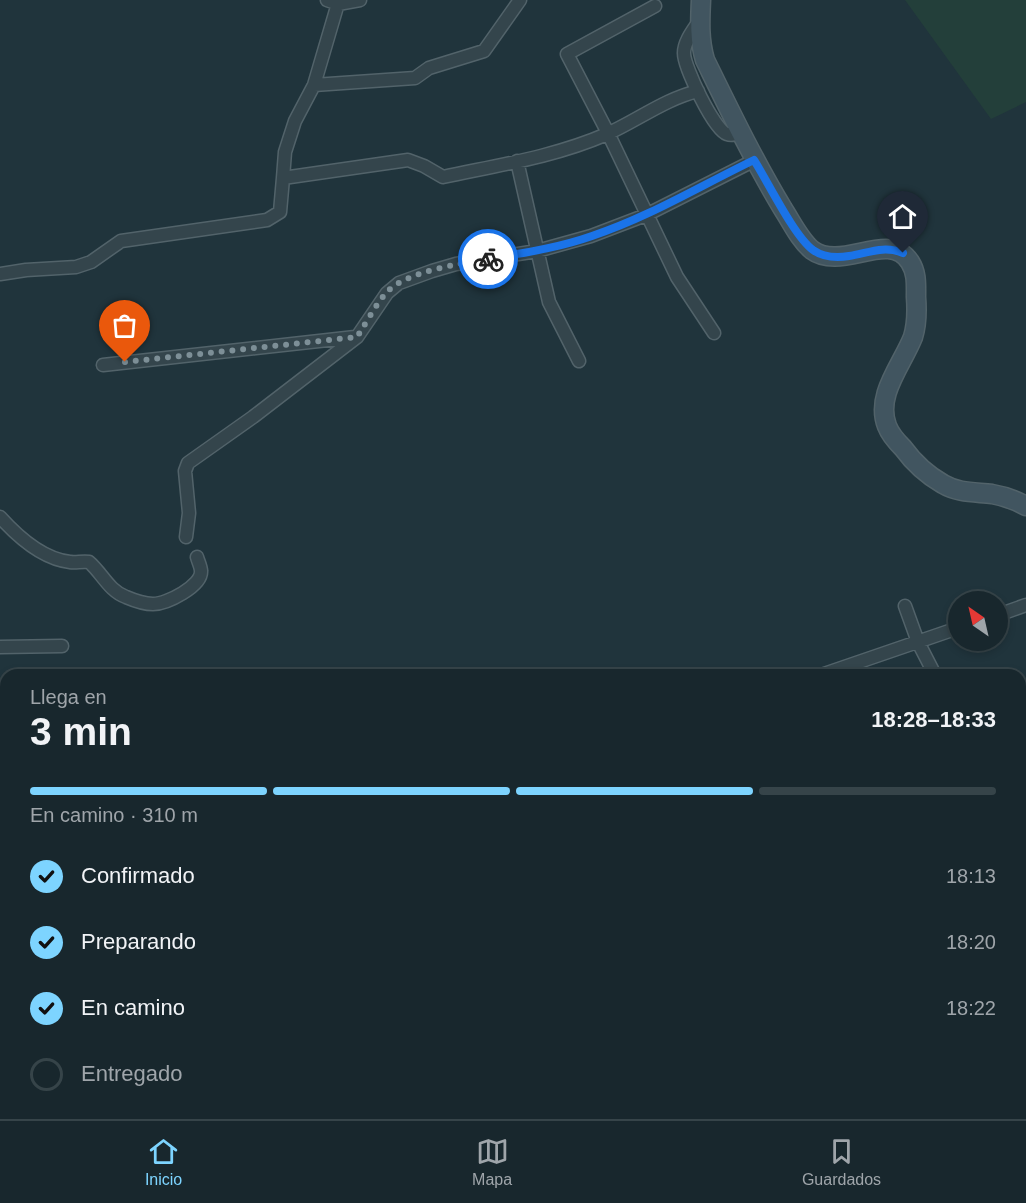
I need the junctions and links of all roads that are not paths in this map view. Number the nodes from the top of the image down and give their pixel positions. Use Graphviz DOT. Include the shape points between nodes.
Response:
graph roads {
  1 [pos="360,0"];
  2 [pos="520,0"];
  3 [pos="701,0"];
  4 [pos="335,1"];
  5 [pos="655,6"];
  6 [pos="700,19"];
  7 [pos="314,85"];
  8 [pos="698,91"];
  9 [pos="740,132"];
  10 [pos="608,133"];
  11 [pos="754,160"];
  12 [pos="517,161"];
  13 [pos="283,178"];
  14 [pos="646,214"];
  15 [pos="537,251"];
  16 [pos="0,274"];
  17 [pos="714,333"];
  18 [pos="357,337"];
  19 [pos="579,361"];
  20 [pos="103,364"];
  21 [pos="1026,506"];
  22 [pos="0,518"];
  23 [pos="186,537"];
  24 [pos="196,557"];
  25 [pos="1026,605"];
  26 [pos="905,606"];
  27 [pos="1008,611"];
  28 [pos="948,632"];
  29 [pos="918,642"];
  30 [pos="62,646"];
  31 [pos="0,647"];
  32 [pos="839,669"];
  33 [pos="932,669"];
  1 -- 4 [label="street"];
  2 -- 7 [label="street" via="484,51 429,68 415,78"];
  3 -- 6 [label="main road"];
  4 -- 7 [label="street"];
  5 -- 10 [label="street" via="567,54"];
  6 -- 8 [label="street" via="683,52"];
  6 -- 9 [label="main road" via="705,60"];
  7 -- 13 [label="street" via="295,121 285,152"];
  8 -- 9 [label="street" via="723,132"];
  8 -- 10 [label="street" via="680,95"];
  9 -- 11 [label="main road"];
  10 -- 12 [label="street" via="555,154"];
  10 -- 14 [label="street"];
  11 -- 14 [label="street"];
  11 -- 21 [label="main road" via="812,249 837,257 893,249 903,253 913,268 916,323 885,400 887,428 895,439 914,462 946,486 1004,496"];
  12 -- 13 [label="street" via="443,177 408,160"];
  12 -- 15 [label="street"];
  13 -- 16 [label="street" via="280,212 267,220 120,241 91,262 76,267"];
  14 -- 15 [label="street" via="591,237"];
  14 -- 17 [label="street" via="677,277"];
  15 -- 18 [label="street" via="456,264 399,283 387,293"];
  15 -- 19 [label="street" via="549,302"];
  18 -- 20 [label="street"];
  18 -- 23 [label="street" via="188,463"];
  22 -- 24 [label="street" via="21,540 40,551 70,562 89,562 114,591 155,604 183,594 200,578"];
  25 -- 27 [label="street"];
  26 -- 29 [label="street"];
  28 -- 29 [label="street"];
  29 -- 32 [label="street"];
  29 -- 33 [label="street"];
  30 -- 31 [label="street"];
}
